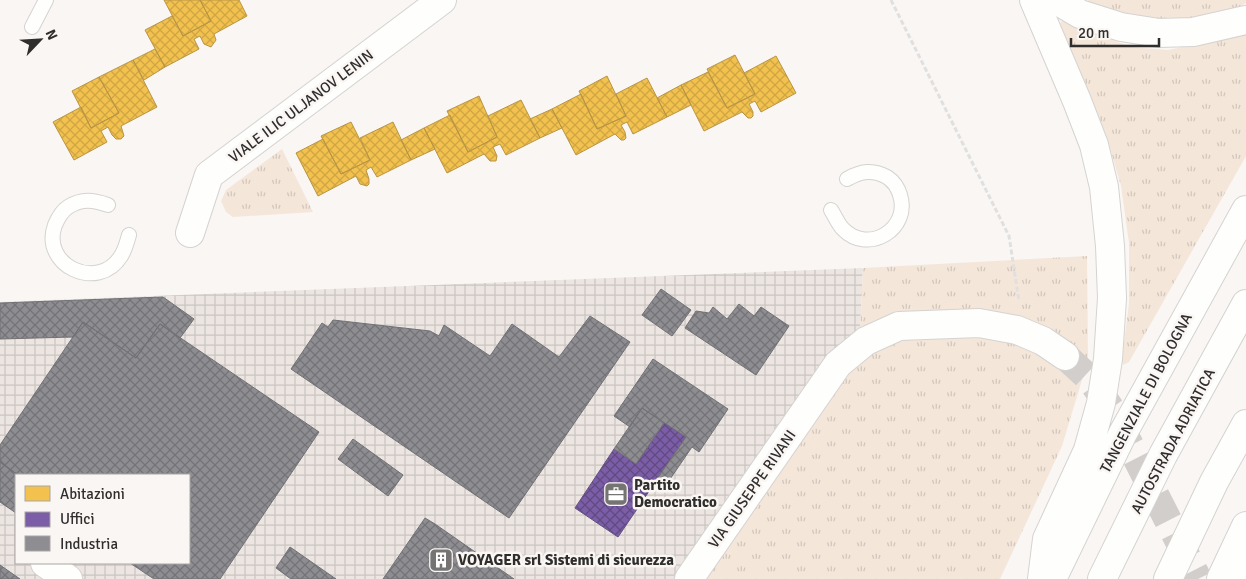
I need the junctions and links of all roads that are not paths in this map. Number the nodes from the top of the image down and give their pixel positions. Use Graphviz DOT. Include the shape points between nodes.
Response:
graph roads {
  1 [pos="46,0"];
  2 [pos="442,0"];
  3 [pos="1034,0"];
  4 [pos="1056,0"];
  5 [pos="1246,20"];
  6 [pos="32,26"];
  7 [pos="847,179"];
  8 [pos="108,205"];
  9 [pos="831,210"];
  10 [pos="1246,210"];
  11 [pos="190,232"];
  12 [pos="129,235"];
  13 [pos="1246,304"];
  14 [pos="1063,355"];
  15 [pos="1246,424"];
  16 [pos="1246,526"];
  17 [pos="46,564"];
  18 [pos="1246,573"];
  19 [pos="68,579"];
  20 [pos="689,579"];
  21 [pos="1042,579"];
  22 [pos="1052,579"];
  23 [pos="1102,579"];
  24 [pos="1168,579"];
  25 [pos="1222,579"];
  26 [pos="1243,579"];
  1 -- 6 [label="lane"];
  2 -- 11 [label="main road, VIALE ILIC ULJANOV LENIN" via="209,175"];
  3 -- 21 [label="main road" via="1094,146 1104,187 1112,298 1101,403 1088,450 1047,539"];
  4 -- 5 [label="main road" via="1080,14 1121,27 1159,33 1193,32"];
  7 -- 9 [label="lane" via="869,171 891,180 902,201 898,222 882,237 861,240 843,229"];
  8 -- 12 [label="lane" via="86,200 66,208 53,230 53,243 58,255 77,272 102,272 121,256"];
  10 -- 22 [label="main road, TANGENZIALE DI BOLOGNA" via="1123,433"];
  13 -- 23 [label="main road, AUTOSTRADA ADRIATICA" via="1163,455"];
  14 -- 20 [label="main road, VIA GIUSEPPE RIVANI" via="980,334 900,342 870,356 837,378 815,399"];
  15 -- 24 [label="main road" via="1214,482"];
  16 -- 25 [label="main road"];
  17 -- 19 [label="main road"];
  18 -- 26 [label="main road"];
}
